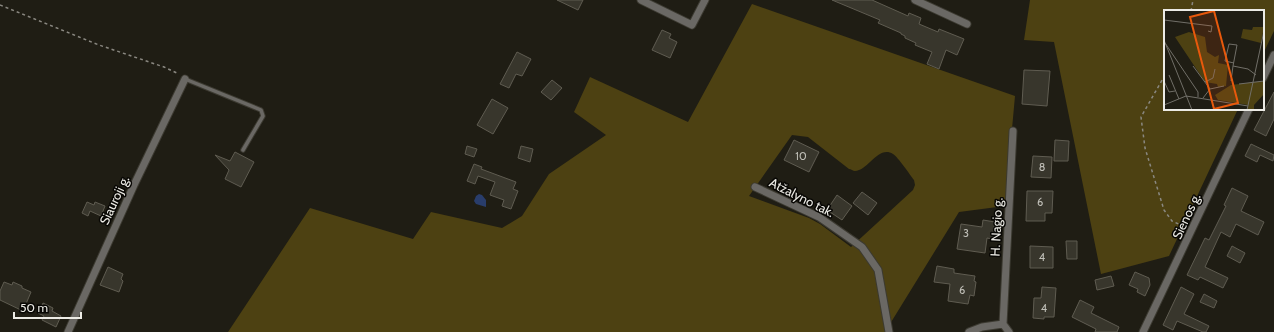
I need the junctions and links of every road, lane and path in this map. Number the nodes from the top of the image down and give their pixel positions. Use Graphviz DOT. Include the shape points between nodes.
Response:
graph roads {
  1 [pos="642,0"];
  2 [pos="705,0"];
  3 [pos="914,0"];
  4 [pos="1193,0"];
  5 [pos="0,5"];
  6 [pos="1191,10"];
  7 [pos="967,24"];
  8 [pos="1274,54"];
  9 [pos="1264,76"];
  10 [pos="1164,77"];
  11 [pos="185,79"];
  12 [pos="1249,110"];
  13 [pos="1013,132"];
  14 [pos="243,150"];
  15 [pos="755,187"];
  16 [pos="1183,226"];
  17 [pos="1003,324"];
  18 [pos="68,332"];
  19 [pos="889,332"];
  20 [pos="969,332"];
  21 [pos="1009,332"];
  22 [pos="1143,332"];
  1 -- 2 [label="street" via="692,25"];
  3 -- 7 [label="street"];
  4 -- 6 [label="path"];
  5 -- 11 [label="path" via="99,45 164,67"];
  8 -- 9 [label="street"];
  10 -- 16 [label="path" via="1141,117 1144,148 1164,210 1172,221"];
  11 -- 14 [label="lane" via="261,110 263,116"];
  11 -- 18 [label="street, Siauroji g." via="130,192"];
  12 -- 22 [label="street, Sienos g."];
  13 -- 17 [label="street, H. Nagio g."];
  15 -- 19 [label="street, Atžalyno tak." via="819,217 862,247 878,270"];
  17 -- 20 [label="street"];
  17 -- 21 [label="street"];
}
